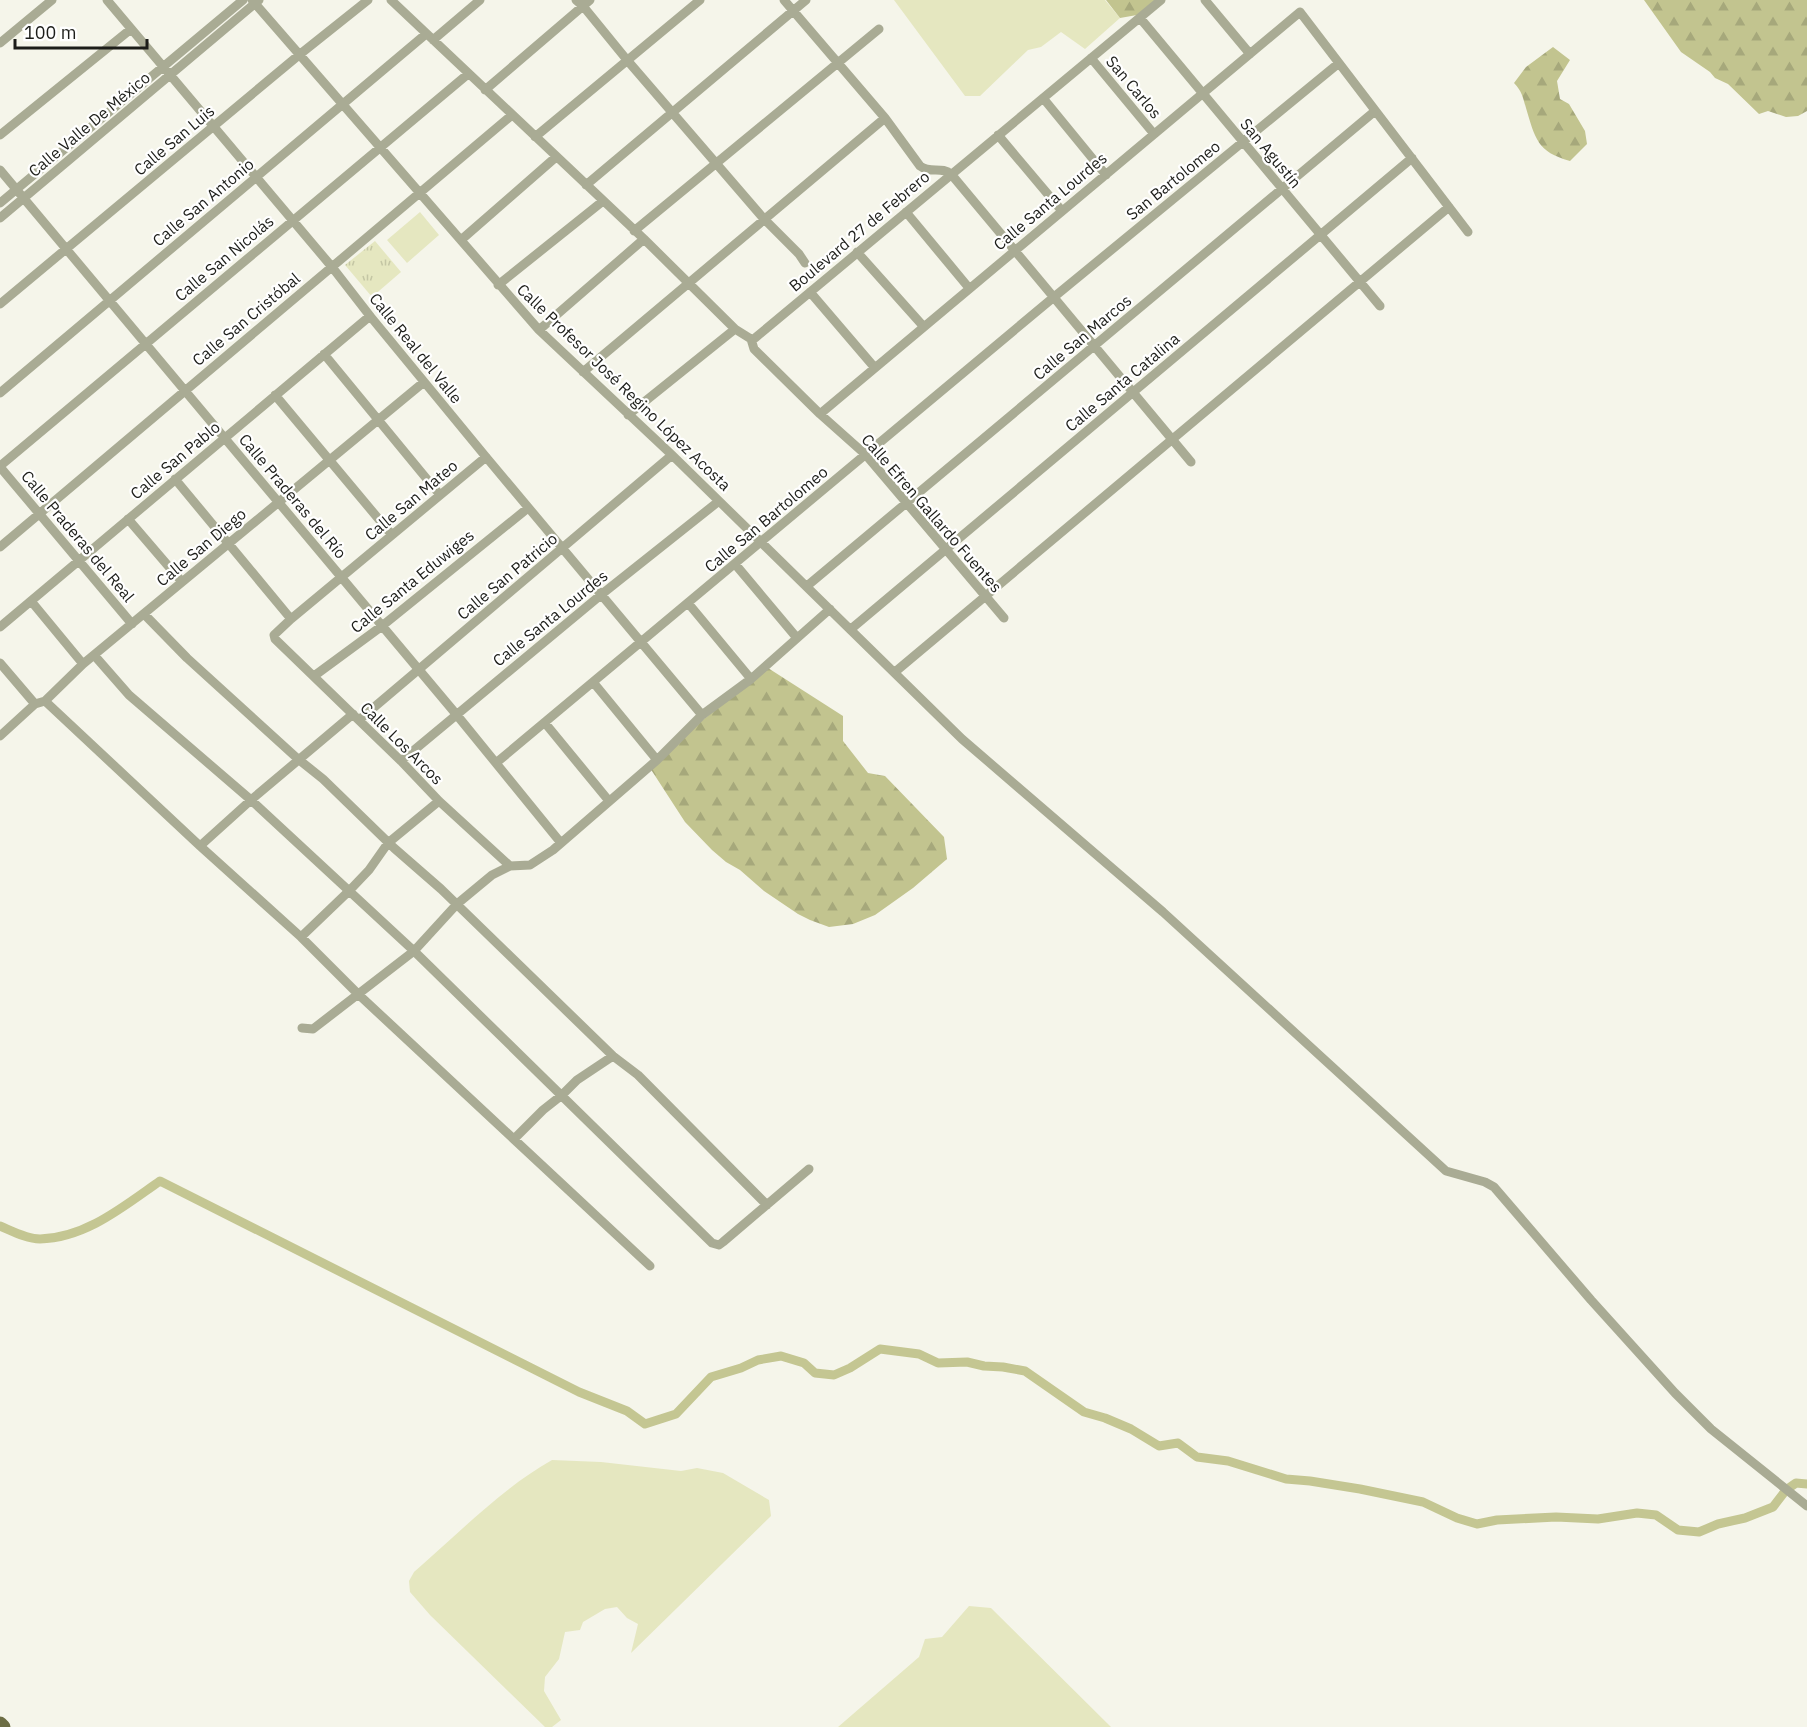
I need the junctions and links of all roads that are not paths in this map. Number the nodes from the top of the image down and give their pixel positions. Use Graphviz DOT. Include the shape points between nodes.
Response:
graph roads {
  1 [pos="52,0"];
  2 [pos="107,0"];
  3 [pos="243,0"];
  4 [pos="368,0"];
  5 [pos="391,0"];
  6 [pos="480,0"];
  7 [pos="700,0"];
  8 [pos="784,0"];
  9 [pos="806,0"];
  10 [pos="1161,0"];
  11 [pos="1205,0"];
  12 [pos="256,1"];
  13 [pos="583,2"];
  14 [pos="792,11"];
  15 [pos="1140,18"];
  16 [pos="131,29"];
  17 [pos="879,29"];
  18 [pos="430,37"];
  19 [pos="0,43"];
  20 [pos="1250,54"];
  21 [pos="299,55"];
  22 [pos="1091,58"];
  23 [pos="627,60"];
  24 [pos="838,63"];
  25 [pos="1339,63"];
  26 [pos="163,67"];
  27 [pos="468,74"];
  28 [pos="170,75"];
  29 [pos="485,90"];
  30 [pos="1203,94"];
  31 [pos="1043,98"];
  32 [pos="342,104"];
  33 [pos="672,111"];
  34 [pos="1375,111"];
  35 [pos="512,115"];
  36 [pos="885,118"];
  37 [pos="213,127"];
  38 [pos="1154,134"];
  39 [pos="0,135"];
  40 [pos="998,135"];
  41 [pos="535,137"];
  42 [pos="1242,142"];
  43 [pos="380,148"];
  44 [pos="556,157"];
  45 [pos="1412,158"];
  46 [pos="717,163"];
  47 [pos="0,170"];
  48 [pos="951,174"];
  49 [pos="1106,175"];
  50 [pos="256,177"];
  51 [pos="586,185"];
  52 [pos="16,189"];
  53 [pos="1282,189"];
  54 [pos="420,193"];
  55 [pos="24,198"];
  56 [pos="603,201"];
  57 [pos="0,203"];
  58 [pos="1449,207"];
  59 [pos="1062,211"];
  60 [pos="906,212"];
  61 [pos="0,218"];
  62 [pos="765,219"];
  63 [pos="293,220"];
  64 [pos="634,231"];
  65 [pos="1468,232"];
  66 [pos="1320,235"];
  67 [pos="644,239"];
  68 [pos="461,240"];
  69 [pos="66,250"];
  70 [pos="1015,251"];
  71 [pos="857,252"];
  72 [pos="805,263"];
  73 [pos="332,267"];
  74 [pos="1360,282"];
  75 [pos="689,283"];
  76 [pos="498,285"];
  77 [pos="969,288"];
  78 [pos="810,291"];
  79 [pos="1054,297"];
  80 [pos="110,300"];
  81 [pos="0,304"];
  82 [pos="1380,306"];
  83 [pos="370,316"];
  84 [pos="924,327"];
  85 [pos="735,329"];
  86 [pos="539,330"];
  87 [pos="751,339"];
  88 [pos="146,343"];
  89 [pos="1094,346"];
  90 [pos="324,354"];
  91 [pos="875,368"];
  92 [pos="583,372"];
  93 [pos="424,382"];
  94 [pos="186,390"];
  95 [pos="1133,392"];
  96 [pos="0,393"];
  97 [pos="275,395"];
  98 [pos="820,414"];
  99 [pos="628,415"];
  100 [pos="379,420"];
  101 [pos="225,438"];
  102 [pos="1172,439"];
  103 [pos="672,455"];
  104 [pos="866,455"];
  105 [pos="486,457"];
  106 [pos="329,460"];
  107 [pos="1191,462"];
  108 [pos="0,466"];
  109 [pos="175,479"];
  110 [pos="440,495"];
  111 [pos="719,501"];
  112 [pos="907,502"];
  113 [pos="277,503"];
  114 [pos="528,508"];
  115 [pos="39,514"];
  116 [pos="128,519"];
  117 [pos="392,535"];
  118 [pos="761,542"];
  119 [pos="228,544"];
  120 [pos="0,547"];
  121 [pos="563,549"];
  122 [pos="946,549"];
  123 [pos="79,561"];
  124 [pos="735,564"];
  125 [pos="341,578"];
  126 [pos="182,582"];
  127 [pos="807,586"];
  128 [pos="602,594"];
  129 [pos="985,596"];
  130 [pos="31,601"];
  131 [pos="688,603"];
  132 [pos="830,609"];
  133 [pos="144,614"];
  134 [pos="1004,618"];
  135 [pos="291,619"];
  136 [pos="132,624"];
  137 [pos="382,626"];
  138 [pos="0,627"];
  139 [pos="851,629"];
  140 [pos="274,637"];
  141 [pos="797,638"];
  142 [pos="642,642"];
  143 [pos="94,655"];
  144 [pos="0,663"];
  145 [pos="83,664"];
  146 [pos="419,670"];
  147 [pos="895,672"];
  148 [pos="314,676"];
  149 [pos="751,679"];
  150 [pos="593,682"];
  151 [pos="45,701"];
  152 [pos="34,704"];
  153 [pos="456,714"];
  154 [pos="702,715"];
  155 [pos="356,717"];
  156 [pos="545,723"];
  157 [pos="0,736"];
  158 [pos="298,759"];
  159 [pos="657,760"];
  160 [pos="401,761"];
  161 [pos="496,763"];
  162 [pos="251,800"];
  163 [pos="439,801"];
  164 [pos="609,801"];
  165 [pos="388,843"];
  166 [pos="561,843"];
  167 [pos="200,846"];
  168 [pos="510,866"];
  169 [pos="349,891"];
  170 [pos="457,904"];
  171 [pos="301,937"];
  172 [pos="414,951"];
  173 [pos="358,994"];
  174 [pos="302,1028"];
  175 [pos="613,1056"];
  176 [pos="562,1095"];
  177 [pos="514,1139"];
  178 [pos="809,1169"];
  179 [pos="767,1205"];
  180 [pos="650,1266"];
  181 [pos="1807,1506"];
  1 -- 19 [label="street"];
  2 -- 16 [label="street, Calle Real del Valle"];
  3 -- 26 [label="street, Calle Valle De México"];
  4 -- 21 [label="street, Calle San Luis"];
  5 -- 18 [label="street, Calle Efren Gallardo Fuentes"];
  6 -- 18 [label="street, Calle San Antonio"];
  7 -- 23 [label="street"];
  8 -- 14 [label="street"];
  9 -- 14 [label="street"];
  10 -- 15 [label="street, Boulevard 27 de Febrero"];
  11 -- 20 [label="street"];
  12 -- 21 [label="street, Calle Profesor José Regino López Acosta"];
  12 -- 28 [label="street, Calle Valle De México"];
  13 -- 23 [label="street"];
  13 -- 29 [label="street"];
  14 -- 24 [label="street"];
  14 -- 33 [label="street"];
  15 -- 22 [label="street, Boulevard 27 de Febrero"];
  15 -- 30 [label="street, San Agustín"];
  16 -- 26 [label="street, Calle Real del Valle"];
  16 -- 39 [label="street"];
  17 -- 24 [label="street"];
  18 -- 27 [label="street, Calle Efren Gallardo Fuentes"];
  18 -- 32 [label="street, Calle San Antonio"];
  20 -- 25 [label="street, Calle Santa Lourdes" via="1300,12"];
  20 -- 30 [label="street, Calle Santa Lourdes"];
  21 -- 32 [label="street, Calle Profesor José Regino López Acosta"];
  21 -- 37 [label="street, Calle San Luis"];
  22 -- 31 [label="street, Boulevard 27 de Febrero"];
  22 -- 38 [label="street, San Carlos"];
  23 -- 33 [label="street"];
  23 -- 41 [label="street"];
  24 -- 36 [label="street"];
  24 -- 46 [label="street"];
  25 -- 34 [label="street"];
  25 -- 42 [label="street, San Bartolomeo"];
  26 -- 28 [label="street, Calle Real del Valle"];
  26 -- 52 [label="street, Calle Valle De México"];
  27 -- 29 [label="street, Calle Efren Gallardo Fuentes"];
  27 -- 43 [label="street, Calle San Nicolás"];
  28 -- 37 [label="street, Calle Real del Valle"];
  28 -- 55 [label="street, Calle Valle De México"];
  29 -- 35 [label="street, Calle Efren Gallardo Fuentes"];
  30 -- 38 [label="street, Calle Santa Lourdes"];
  30 -- 42 [label="street, San Agustín"];
  31 -- 40 [label="street, Boulevard 27 de Febrero"];
  31 -- 49 [label="street"];
  32 -- 43 [label="street, Calle Profesor José Regino López Acosta"];
  32 -- 50 [label="street, Calle San Antonio"];
  33 -- 46 [label="street"];
  33 -- 51 [label="street"];
  34 -- 45 [label="street"];
  34 -- 53 [label="street, Calle San Marcos"];
  35 -- 41 [label="street, Calle Efren Gallardo Fuentes"];
  35 -- 54 [label="street, Calle San Cristóbal"];
  36 -- 48 [label="street" via="922,168"];
  36 -- 62 [label="street"];
  37 -- 50 [label="street, Calle Real del Valle"];
  37 -- 69 [label="street, Calle San Luis"];
  38 -- 49 [label="street, Calle Santa Lourdes"];
  40 -- 48 [label="street, Boulevard 27 de Febrero"];
  40 -- 59 [label="street"];
  41 -- 44 [label="street, Calle Efren Gallardo Fuentes"];
  42 -- 53 [label="street, San Agustín"];
  42 -- 79 [label="street, San Bartolomeo"];
  43 -- 54 [label="street, Calle Profesor José Regino López Acosta"];
  43 -- 63 [label="street, Calle San Nicolás"];
  44 -- 51 [label="street, Calle Efren Gallardo Fuentes"];
  44 -- 68 [label="street"];
  45 -- 58 [label="street"];
  45 -- 66 [label="street, Calle Santa Catalina"];
  46 -- 62 [label="street"];
  46 -- 64 [label="street"];
  47 -- 52 [label="street, Calle Praderas del Río"];
  48 -- 60 [label="street, Boulevard 27 de Febrero"];
  48 -- 70 [label="street"];
  49 -- 59 [label="street, Calle Santa Lourdes"];
  50 -- 63 [label="street, Calle Real del Valle"];
  50 -- 80 [label="street, Calle San Antonio"];
  51 -- 56 [label="street, Calle Efren Gallardo Fuentes"];
  52 -- 55 [label="street, Calle Praderas del Río"];
  52 -- 57 [label="street, Calle Valle De México"];
  53 -- 66 [label="street, San Agustín"];
  53 -- 89 [label="street, Calle San Marcos"];
  54 -- 68 [label="street, Calle Profesor José Regino López Acosta"];
  54 -- 73 [label="street, Calle San Cristóbal"];
  55 -- 61 [label="street, Calle Valle De México"];
  55 -- 69 [label="street, Calle Praderas del Río"];
  56 -- 64 [label="street, Calle Efren Gallardo Fuentes"];
  56 -- 76 [label="street"];
  58 -- 65 [label="street"];
  58 -- 74 [label="street"];
  59 -- 70 [label="street, Calle Santa Lourdes"];
  60 -- 71 [label="street, Boulevard 27 de Febrero"];
  60 -- 77 [label="street"];
  62 -- 72 [label="street"];
  62 -- 75 [label="street"];
  63 -- 73 [label="street, Calle Real del Valle"];
  63 -- 88 [label="street, Calle San Nicolás"];
  64 -- 67 [label="street, Calle Efren Gallardo Fuentes"];
  66 -- 74 [label="street, San Agustín"];
  66 -- 95 [label="street, Calle Santa Catalina"];
  67 -- 75 [label="street, Calle Efren Gallardo Fuentes"];
  67 -- 86 [label="street"];
  68 -- 76 [label="street, Calle Profesor José Regino López Acosta"];
  69 -- 80 [label="street, Calle Praderas del Río"];
  69 -- 81 [label="street, Calle San Luis"];
  70 -- 77 [label="street, Calle Santa Lourdes"];
  70 -- 79 [label="street"];
  71 -- 78 [label="street, Boulevard 27 de Febrero"];
  71 -- 84 [label="street"];
  73 -- 83 [label="street, Calle Real del Valle"];
  73 -- 94 [label="street, Calle San Cristóbal"];
  74 -- 82 [label="street, San Agustín"];
  74 -- 102 [label="street"];
  75 -- 85 [label="street, Calle Efren Gallardo Fuentes"];
  75 -- 92 [label="street"];
  76 -- 86 [label="street, Calle Profesor José Regino López Acosta"];
  77 -- 84 [label="street, Calle Santa Lourdes"];
  78 -- 87 [label="street, Boulevard 27 de Febrero"];
  78 -- 91 [label="street"];
  79 -- 89 [label="street"];
  79 -- 104 [label="street, Calle San Bartolomeo"];
  80 -- 88 [label="street, Calle Praderas del Río"];
  80 -- 96 [label="street, Calle San Antonio"];
  83 -- 90 [label="street, Calle San Pablo"];
  83 -- 93 [label="street, Calle Real del Valle"];
  84 -- 91 [label="street, Calle Santa Lourdes"];
  85 -- 87 [label="street, Calle Efren Gallardo Fuentes"];
  85 -- 99 [label="street"];
  86 -- 92 [label="street, Calle Profesor José Regino López Acosta"];
  87 -- 98 [label="street, Calle Efren Gallardo Fuentes" via="754,349"];
  88 -- 94 [label="street, Calle Praderas del Río"];
  88 -- 108 [label="street, Calle San Nicolás"];
  89 -- 95 [label="street"];
  89 -- 112 [label="street, Calle San Marcos"];
  90 -- 97 [label="street, Calle San Pablo"];
  90 -- 100 [label="street"];
  91 -- 98 [label="street, Calle Santa Lourdes"];
  92 -- 99 [label="street, Calle Profesor José Regino López Acosta"];
  93 -- 100 [label="street, Calle San Diego"];
  93 -- 105 [label="street, Calle Real del Valle"];
  94 -- 101 [label="street, Calle Praderas del Río"];
  94 -- 115 [label="street, Calle San Cristóbal"];
  95 -- 102 [label="street"];
  95 -- 122 [label="street, Calle Santa Catalina"];
  97 -- 101 [label="street, Calle San Pablo"];
  97 -- 106 [label="street"];
  98 -- 104 [label="street, Calle Efren Gallardo Fuentes"];
  99 -- 103 [label="street, Calle Profesor José Regino López Acosta"];
  100 -- 106 [label="street, Calle San Diego"];
  100 -- 110 [label="street"];
  101 -- 109 [label="street, Calle San Pablo"];
  101 -- 113 [label="street, Calle Praderas del Río"];
  102 -- 107 [label="street"];
  102 -- 129 [label="street"];
  103 -- 111 [label="street, Calle Profesor José Regino López Acosta"];
  103 -- 121 [label="street, Calle San Patricio"];
  104 -- 112 [label="street, Calle Efren Gallardo Fuentes"];
  104 -- 118 [label="street, Calle San Bartolomeo"];
  105 -- 110 [label="street, Calle San Mateo"];
  105 -- 114 [label="street, Calle Real del Valle"];
  106 -- 113 [label="street, Calle San Diego"];
  106 -- 117 [label="street"];
  108 -- 115 [label="street, Calle Praderas del Real"];
  109 -- 116 [label="street, Calle San Pablo"];
  109 -- 119 [label="street"];
  110 -- 117 [label="street, Calle San Mateo"];
  111 -- 118 [label="street, Calle Profesor José Regino López Acosta"];
  111 -- 128 [label="street, Calle Santa Lourdes"];
  112 -- 122 [label="street, Calle Efren Gallardo Fuentes"];
  112 -- 127 [label="street, Calle San Marcos"];
  113 -- 119 [label="street, Calle San Diego"];
  113 -- 125 [label="street, Calle Praderas del Río"];
  114 -- 121 [label="street, Calle Real del Valle"];
  114 -- 137 [label="street, Calle Santa Eduwiges"];
  115 -- 120 [label="street, Calle San Cristóbal"];
  115 -- 123 [label="street, Calle Praderas del Real"];
  116 -- 123 [label="street, Calle San Pablo"];
  116 -- 126 [label="street"];
  117 -- 125 [label="street, Calle San Mateo"];
  118 -- 124 [label="street, Calle San Bartolomeo"];
  118 -- 127 [label="street, Calle Profesor José Regino López Acosta"];
  119 -- 126 [label="street, Calle San Diego"];
  119 -- 135 [label="street"];
  121 -- 128 [label="street, Calle Real del Valle"];
  121 -- 146 [label="street, Calle San Patricio"];
  122 -- 129 [label="street, Calle Efren Gallardo Fuentes"];
  122 -- 139 [label="street, Calle Santa Catalina"];
  123 -- 130 [label="street, Calle San Pablo"];
  123 -- 136 [label="street, Calle Praderas del Real"];
  124 -- 131 [label="street, Calle San Bartolomeo"];
  124 -- 141 [label="street"];
  125 -- 135 [label="street, Calle San Mateo"];
  125 -- 137 [label="street, Calle Praderas del Río"];
  126 -- 133 [label="street, Calle San Diego"];
  127 -- 132 [label="street, Calle Profesor José Regino López Acosta"];
  128 -- 142 [label="street, Calle Real del Valle"];
  128 -- 153 [label="street, Calle Santa Lourdes"];
  129 -- 134 [label="street, Calle Efren Gallardo Fuentes"];
  129 -- 147 [label="street"];
  130 -- 138 [label="street, Calle San Pablo"];
  130 -- 145 [label="street"];
  131 -- 142 [label="street, Calle San Bartolomeo"];
  131 -- 149 [label="street"];
  132 -- 139 [label="street, Calle Profesor José Regino López Acosta"];
  132 -- 141 [label="street"];
  133 -- 136 [label="street, Calle San Diego"];
  133 -- 158 [label="street"];
  135 -- 140 [label="street, Calle San Mateo"];
  136 -- 143 [label="street, Calle San Diego"];
  137 -- 146 [label="street, Calle Praderas del Río"];
  137 -- 148 [label="street, Calle Santa Eduwiges"];
  139 -- 147 [label="street, Calle Profesor José Regino López Acosta"];
  140 -- 148 [label="street, Calle Los Arcos"];
  141 -- 149 [label="street"];
  142 -- 150 [label="street, Calle San Bartolomeo"];
  142 -- 154 [label="street, Calle Real del Valle"];
  143 -- 145 [label="street, Calle San Diego"];
  143 -- 162 [label="street" via="129,695"];
  144 -- 152 [label="street"];
  145 -- 151 [label="street, Calle San Diego"];
  146 -- 153 [label="street, Calle Praderas del Río"];
  146 -- 155 [label="street, Calle San Patricio"];
  147 -- 181 [label="street, Calle Profesor José Regino López Acosta" via="962,739 1163,912 1446,1171 1494,1187 1683,1400 1712,1429"];
  148 -- 155 [label="street, Calle Los Arcos"];
  149 -- 154 [label="street"];
  150 -- 156 [label="street, Calle San Bartolomeo"];
  150 -- 159 [label="street"];
  151 -- 152 [label="street, Calle San Diego"];
  151 -- 167 [label="street"];
  152 -- 157 [label="street, Calle San Diego"];
  153 -- 160 [label="street, Calle Santa Lourdes"];
  153 -- 161 [label="street, Calle Praderas del Río"];
  154 -- 159 [label="street"];
  155 -- 158 [label="street, Calle San Patricio"];
  155 -- 160 [label="street, Calle Los Arcos"];
  156 -- 161 [label="street, Calle San Bartolomeo"];
  156 -- 164 [label="street"];
  158 -- 162 [label="street, Calle San Patricio"];
  158 -- 165 [label="street"];
  159 -- 164 [label="street"];
  160 -- 163 [label="street, Calle Los Arcos"];
  161 -- 166 [label="street, Calle Praderas del Río"];
  162 -- 167 [label="street, Calle San Patricio"];
  162 -- 169 [label="street"];
  163 -- 165 [label="street"];
  163 -- 168 [label="street, Calle Los Arcos"];
  164 -- 166 [label="street"];
  165 -- 169 [label="street"];
  165 -- 170 [label="street"];
  166 -- 168 [label="street" via="530,865"];
  167 -- 171 [label="street"];
  168 -- 170 [label="street" via="492,875"];
  169 -- 171 [label="street"];
  169 -- 172 [label="street"];
  170 -- 172 [label="street"];
  170 -- 175 [label="street"];
  171 -- 173 [label="street"];
  172 -- 173 [label="street"];
  172 -- 176 [label="street"];
  173 -- 174 [label="street" via="313,1029"];
  173 -- 177 [label="street"];
  175 -- 176 [label="street"];
  175 -- 179 [label="street" via="638,1075"];
  176 -- 177 [label="street"];
  176 -- 179 [label="street" via="712,1243 719,1245"];
  177 -- 180 [label="street"];
  178 -- 179 [label="street"];
}
